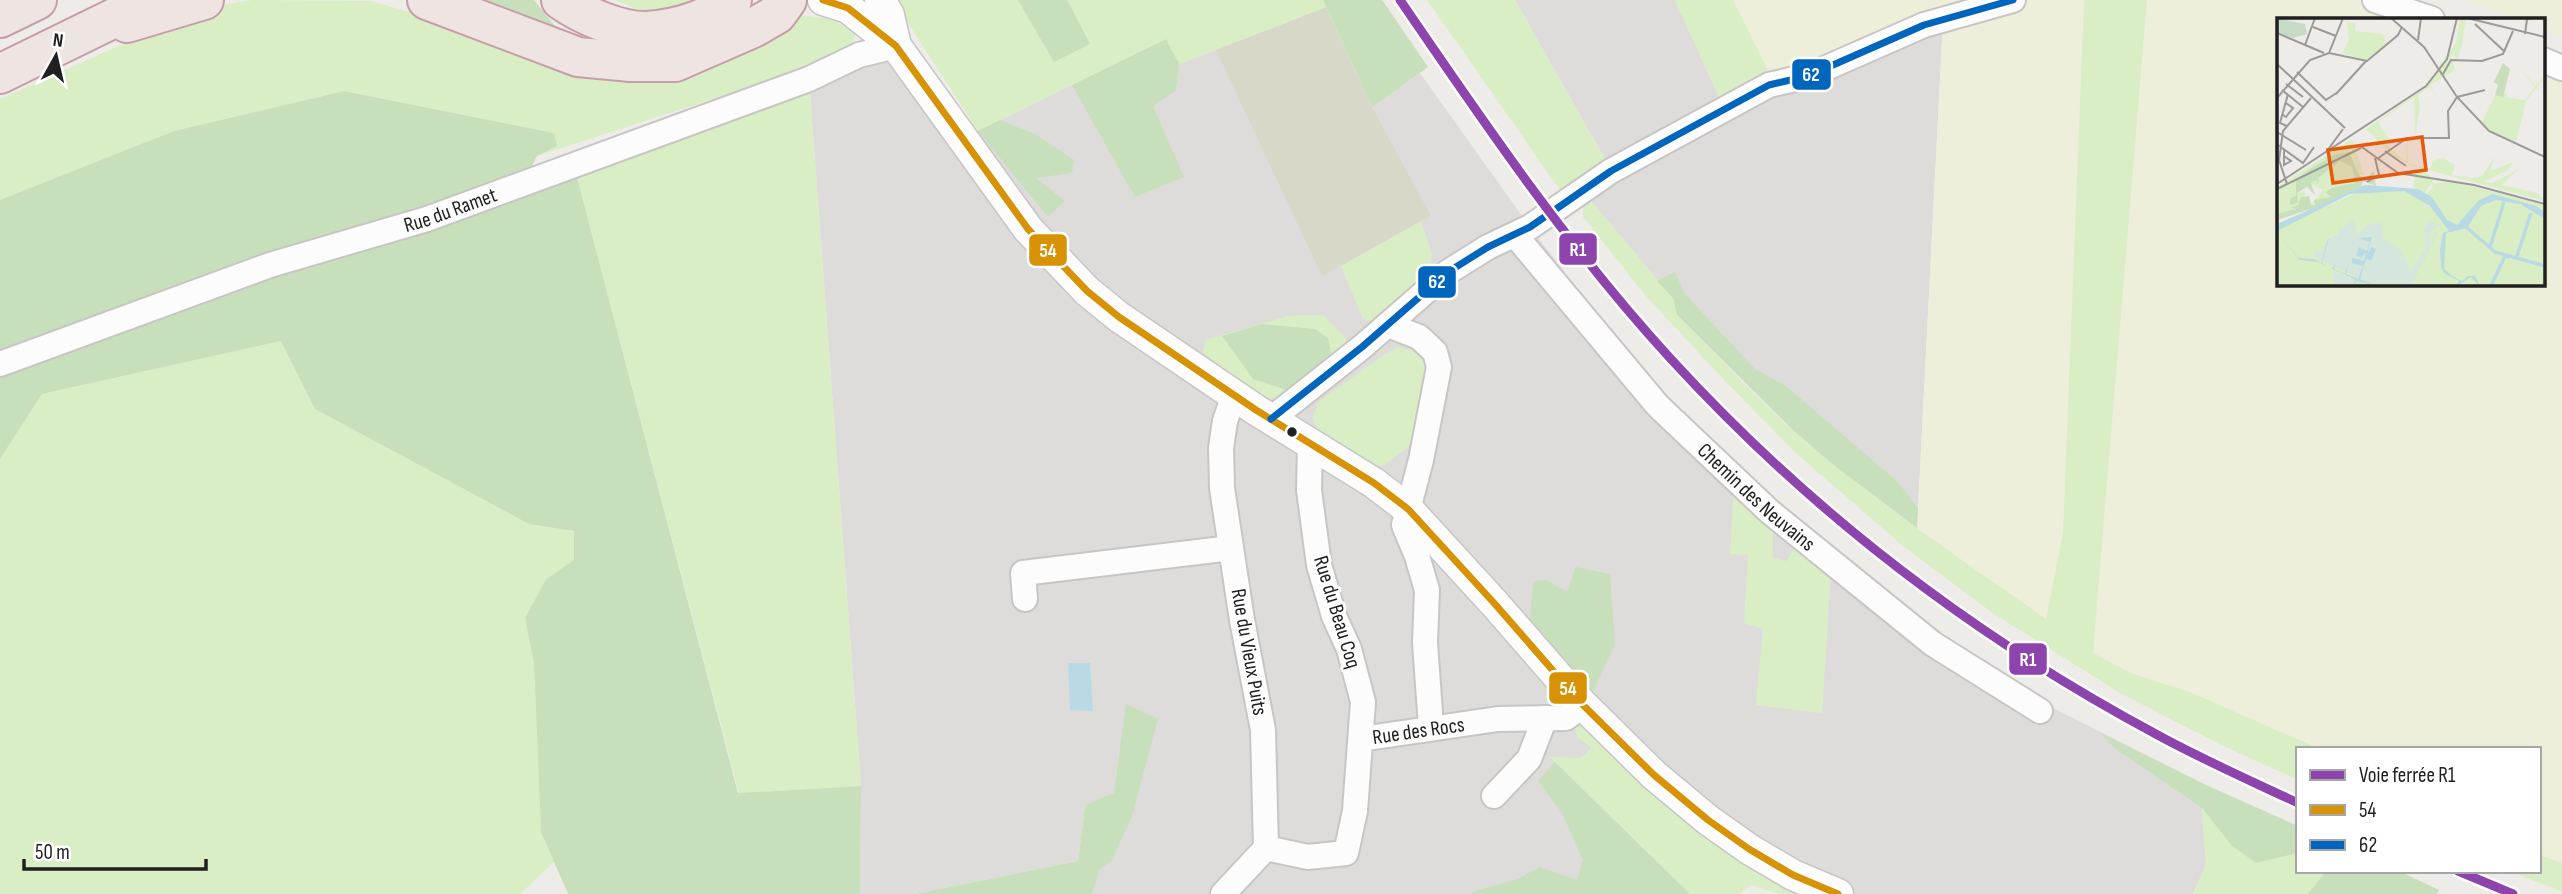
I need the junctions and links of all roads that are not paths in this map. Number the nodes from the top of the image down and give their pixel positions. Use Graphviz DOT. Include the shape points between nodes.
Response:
graph roads {
  1 [pos="37,0"];
  2 [pos="152,0"];
  3 [pos="204,0"];
  4 [pos="426,0"];
  5 [pos="561,0"];
  6 [pos="732,0"];
  7 [pos="787,0"];
  8 [pos="794,0"];
  9 [pos="810,0"];
  10 [pos="822,0"];
  11 [pos="880,0"];
  12 [pos="2013,0"];
  13 [pos="2375,0"];
  14 [pos="0,18"];
  15 [pos="2429,18"];
  16 [pos="65,42"];
  17 [pos="896,46"];
  18 [pos="2544,60"];
  19 [pos="2562,68"];
  20 [pos="0,74"];
  21 [pos="1523,231"];
  22 [pos="1388,325"];
  23 [pos="0,363"];
  24 [pos="1234,395"];
  25 [pos="1271,419"];
  26 [pos="1310,442"];
  27 [pos="1408,509"];
  28 [pos="1231,548"];
  29 [pos="1025,599"];
  30 [pos="1583,705"];
  31 [pos="2040,711"];
  32 [pos="1545,718"];
  33 [pos="1431,727"];
  34 [pos="1361,739"];
  35 [pos="1494,796"];
  36 [pos="1266,848"];
  37 [pos="1223,894"];
  38 [pos="1838,894"];
  1 -- 14 [label="highway"];
  2 -- 16 [label="highway"];
  3 -- 16 [label="highway"];
  4 -- 7 [label="highway" via="578,57 631,62 675,62 753,28 777,14"];
  5 -- 6 [label="highway" via="609,24 645,31 717,13"];
  8 -- 9 [label="street"];
  10 -- 17 [label="street" via="848,8"];
  11 -- 17 [label="street" via="889,15"];
  12 -- 21 [label="street" via="1924,26 1808,76 1769,85 1611,171"];
  13 -- 15 [label="street"];
  16 -- 20 [label="highway"];
  17 -- 23 [label="street, Rue du Ramet" via="859,55 809,79 427,219 270,265"];
  17 -- 24 [label="street" via="1028,229 1066,270 1119,317"];
  18 -- 19 [label="street"];
  21 -- 22 [label="street" via="1448,272"];
  21 -- 31 [label="street, Chemin des Neuvains" via="1658,406 1770,512 1933,644"];
  22 -- 25 [label="street"];
  22 -- 27 [label="street" via="1419,337 1435,352 1439,367"];
  24 -- 25 [label="street"];
  24 -- 28 [label="street, Rue du Vieux Puits" via="1221,448"];
  25 -- 26 [label="street"];
  26 -- 27 [label="street"];
  26 -- 34 [label="street, Rue du Beau Coq" via="1309,490 1320,565 1363,702"];
  27 -- 30 [label="street"];
  27 -- 33 [label="street" via="1404,525 1427,590 1425,643"];
  28 -- 29 [label="street" via="1023,573"];
  28 -- 36 [label="street, Rue du Vieux Puits" via="1263,730"];
  30 -- 32 [label="street, Rue des Rocs" via="1566,718"];
  30 -- 38 [label="street" via="1708,820 1793,875"];
  32 -- 33 [label="street, Rue des Rocs"];
  32 -- 35 [label="street" via="1529,759"];
  33 -- 34 [label="street, Rue des Rocs"];
  34 -- 36 [label="street, Rue des Rocs" via="1346,853 1308,857"];
  36 -- 37 [label="street"];
}
